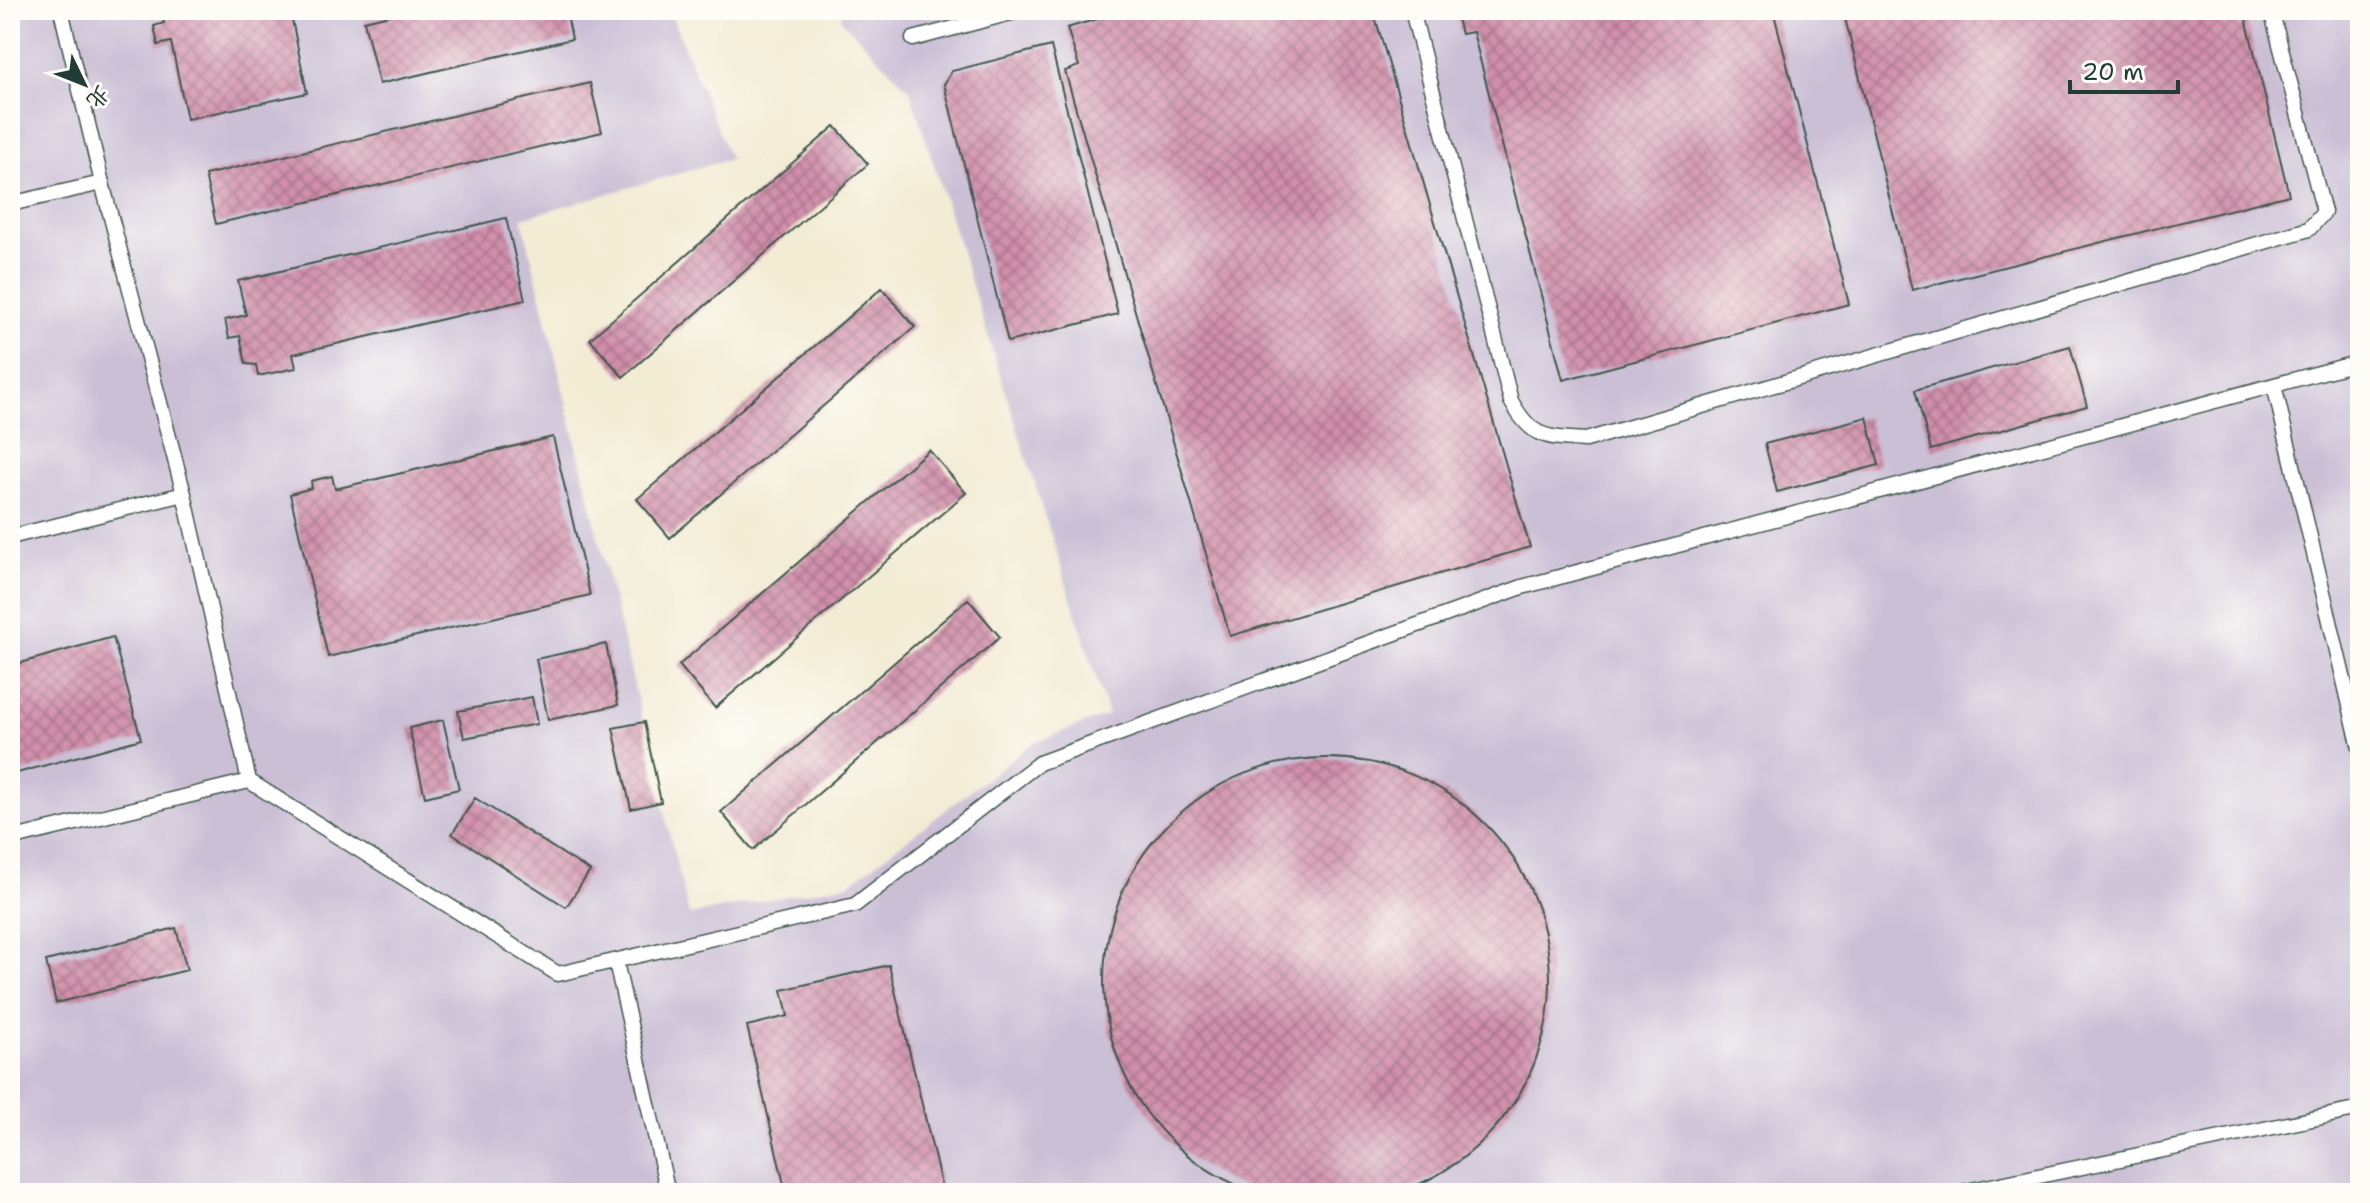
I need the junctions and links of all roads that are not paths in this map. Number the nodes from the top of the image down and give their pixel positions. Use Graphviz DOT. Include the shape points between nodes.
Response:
graph roads {
  1 [pos="61,10"];
  2 [pos="1022,10"];
  3 [pos="1412,10"];
  4 [pos="2271,10"];
  5 [pos="913,39"];
  6 [pos="102,183"];
  7 [pos="10,204"];
  8 [pos="2360,362"];
  9 [pos="2274,385"];
  10 [pos="184,494"];
  11 [pos="10,537"];
  12 [pos="2360,748"];
  13 [pos="249,781"];
  14 [pos="10,839"];
  15 [pos="616,962"];
  16 [pos="2360,1109"];
  17 [pos="668,1193"];
  18 [pos="1957,1193"];
  1 -- 6 [label="lane"];
  2 -- 5 [label="lane"];
  3 -- 4 [label="lane" via="1511,401 1524,424 1548,437 1586,440 2309,229 2324,212"];
  6 -- 7 [label="lane"];
  6 -- 10 [label="lane"];
  8 -- 9 [label="lane"];
  9 -- 12 [label="lane"];
  9 -- 15 [label="lane" via="1522,587 1039,763 855,905"];
  10 -- 11 [label="lane"];
  10 -- 13 [label="lane"];
  13 -- 14 [label="lane"];
  13 -- 15 [label="lane" via="558,974"];
  15 -- 17 [label="lane"];
  16 -- 18 [label="lane"];
}
